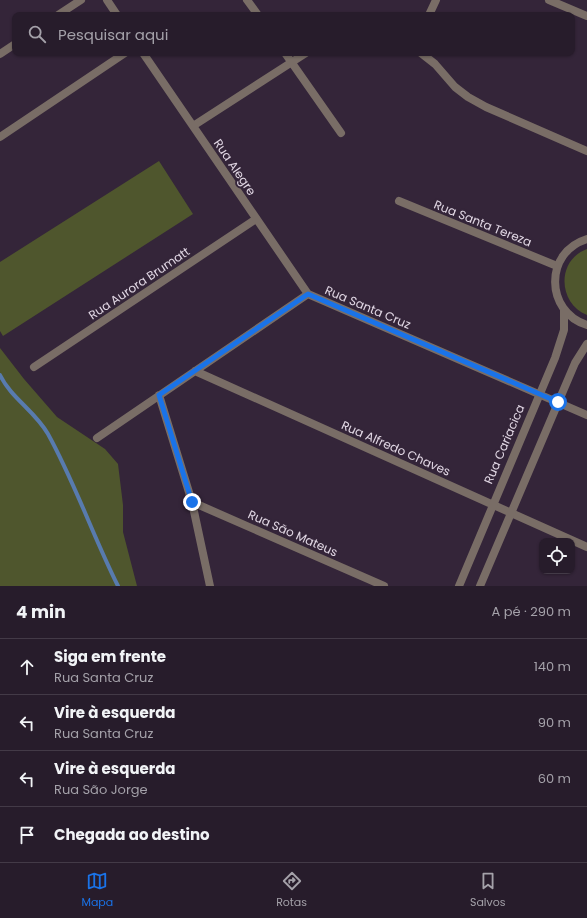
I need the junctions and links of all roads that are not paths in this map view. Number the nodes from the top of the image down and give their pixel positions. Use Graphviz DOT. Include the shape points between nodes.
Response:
graph roads {
  1 [pos="81,0"];
  2 [pos="107,0"];
  3 [pos="247,0"];
  4 [pos="436,0"];
  5 [pos="549,0"];
  6 [pos="63,12"];
  7 [pos="115,12"];
  8 [pos="256,12"];
  9 [pos="430,12"];
  10 [pos="587,16"];
  11 [pos="12,46"];
  12 [pos="0,54"];
  13 [pos="121,56"];
  14 [pos="145,56"];
  15 [pos="286,56"];
  16 [pos="301,56"];
  17 [pos="425,56"];
  18 [pos="291,62"];
  19 [pos="193,126"];
  20 [pos="341,132"];
  21 [pos="0,137"];
  22 [pos="587,151"];
  23 [pos="400,201"];
  24 [pos="256,219"];
  25 [pos="587,239"];
  26 [pos="557,266"];
  27 [pos="308,294"];
  28 [pos="564,310"];
  29 [pos="587,326"];
  30 [pos="587,344"];
  31 [pos="34,367"];
  32 [pos="195,371"];
  33 [pos="539,394"];
  34 [pos="159,395"];
  35 [pos="558,402"];
  36 [pos="587,415"];
  37 [pos="97,438"];
  38 [pos="192,502"];
  39 [pos="491,505"];
  40 [pos="510,513"];
  41 [pos="587,547"];
  42 [pos="210,586"];
  43 [pos="384,586"];
  44 [pos="459,586"];
  45 [pos="480,586"];
  1 -- 6 [label="street"];
  2 -- 7 [label="street"];
  3 -- 8 [label="street"];
  4 -- 9 [label="street"];
  5 -- 10 [label="street"];
  11 -- 12 [label="street"];
  13 -- 21 [label="street"];
  14 -- 19 [label="street, Rua Alegre"];
  15 -- 18 [label="street"];
  16 -- 18 [label="street"];
  17 -- 22 [label="street" via="468,97"];
  18 -- 19 [label="street"];
  18 -- 20 [label="street"];
  19 -- 24 [label="street, Rua Alegre"];
  23 -- 26 [label="street, Rua Santa Tereza"];
  24 -- 27 [label="street, Rua Alegre"];
  24 -- 31 [label="street, Rua Aurora Brumatt"];
  25 -- 26 [label="street" via="570,248"];
  26 -- 28 [label="street" via="554,277 555,289"];
  27 -- 32 [label="street, Rua Santa Cruz"];
  27 -- 33 [label="street, Rua Santa Cruz"];
  28 -- 29 [label="street"];
  28 -- 33 [label="street, Rua Cariacica" via="565,321 560,344"];
  30 -- 35 [label="street" via="575,363"];
  32 -- 34 [label="street, Rua Santa Cruz"];
  32 -- 39 [label="street, Rua Alfredo Chaves"];
  33 -- 35 [label="street, Rua Santa Cruz"];
  33 -- 39 [label="street, Rua Cariacica"];
  34 -- 37 [label="street, Rua Santa Cruz"];
  34 -- 38 [label="street"];
  35 -- 36 [label="street, Rua Santa Cruz"];
  35 -- 40 [label="street"];
  38 -- 42 [label="street"];
  38 -- 43 [label="street, Rua São Mateus"];
  39 -- 40 [label="street, Rua Alfredo Chaves"];
  39 -- 44 [label="street, Rua Cariacica"];
  40 -- 41 [label="street, Rua Alfredo Chaves"];
  40 -- 45 [label="street"];
}
